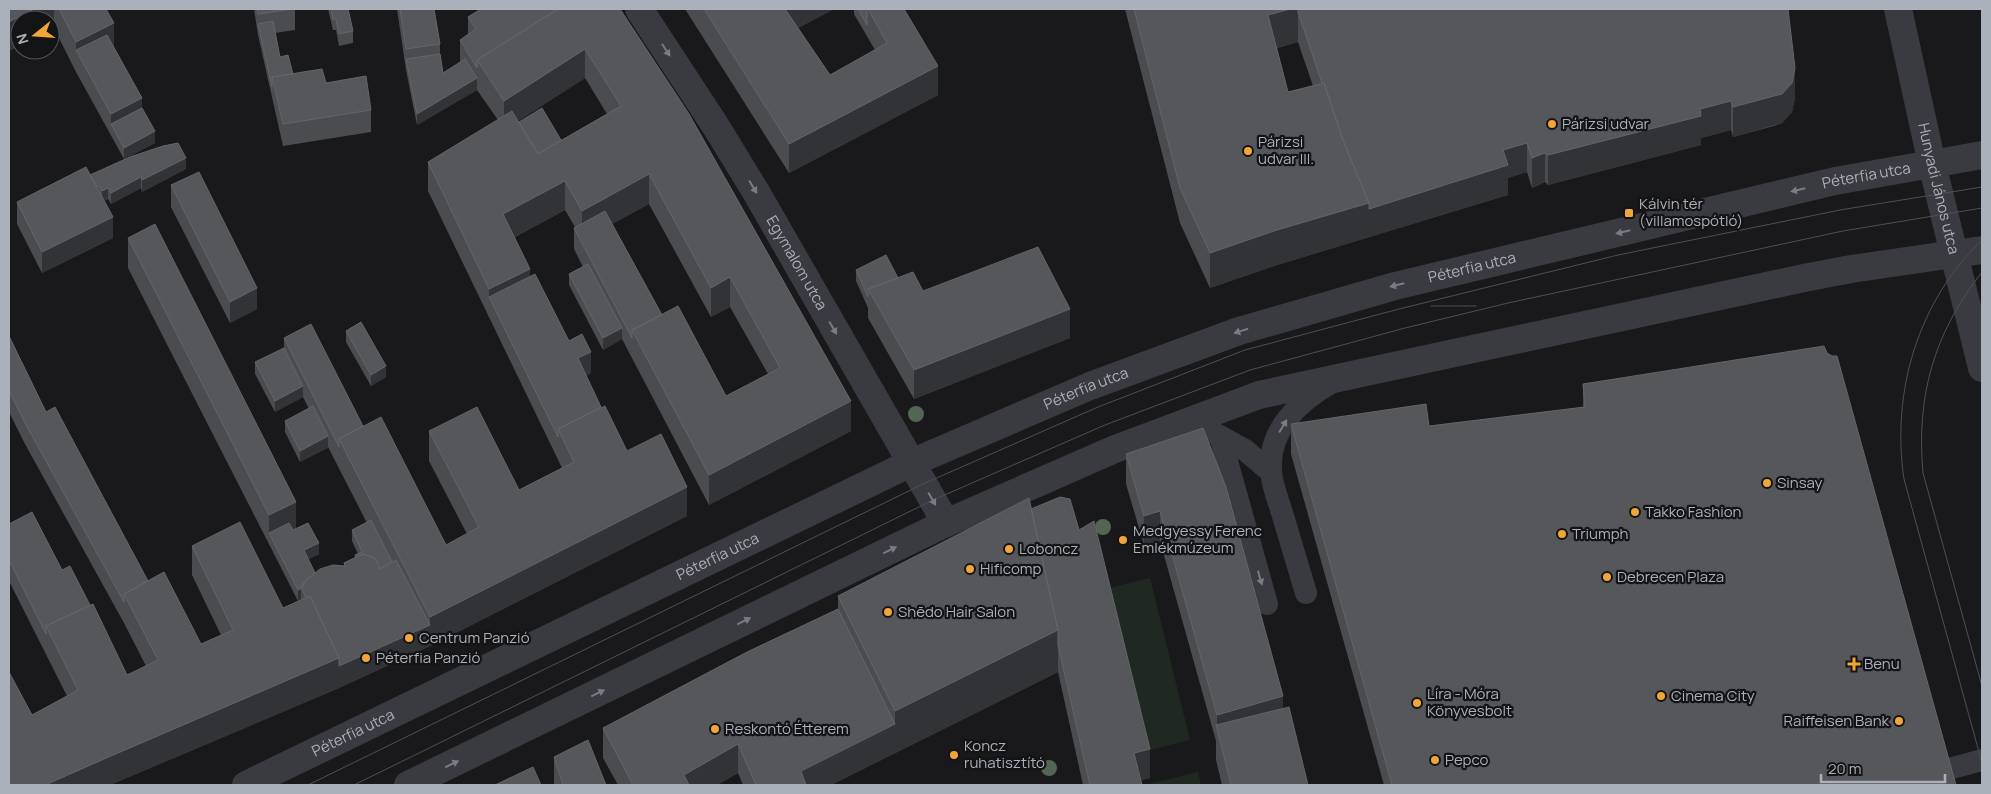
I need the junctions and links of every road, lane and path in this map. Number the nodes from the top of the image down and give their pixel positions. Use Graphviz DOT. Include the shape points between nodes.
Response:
graph roads {
  1 [pos="639,9"];
  2 [pos="1898,9"];
  3 [pos="1982,155"];
  4 [pos="1932,164"];
  5 [pos="1982,250"];
  6 [pos="1954,254"];
  7 [pos="1982,368"];
  8 [pos="1342,377"];
  9 [pos="1154,434"];
  10 [pos="1220,436"];
  11 [pos="911,463"];
  12 [pos="1271,472"];
  13 [pos="946,523"];
  14 [pos="1306,593"];
  15 [pos="1267,604"];
  16 [pos="1982,760"];
  17 [pos="1945,770"];
  18 [pos="246,785"];
  19 [pos="408,785"];
  1 -- 11 [label="street, Egymalom utca, one-way" via="756,192"];
  2 -- 4 [label="street, Hunyadi János utca"];
  3 -- 4 [label="street, Péterfia utca"];
  4 -- 6 [label="street, Hunyadi János utca"];
  4 -- 11 [label="street, Péterfia utca, one-way" via="1835,181 1395,286 1239,331 1090,386"];
  5 -- 6 [label="street"];
  6 -- 7 [label="street, Hunyadi János utca"];
  6 -- 8 [label="street" via="1813,276"];
  8 -- 9 [label="street" via="1259,396"];
  12 -- 8 [label="lane, one-way" via="1273,448 1280,428 1292,411 1316,391"];
  9 -- 10 [label="lane" via="1191,427 1207,429"];
  9 -- 13 [label="street"];
  10 -- 12 [label="lane" via="1245,450"];
  10 -- 15 [label="lane, one-way"];
  11 -- 13 [label="street, Egymalom utca, one-way"];
  11 -- 18 [label="street, Péterfia utca"];
  12 -- 14 [label="lane"];
  19 -- 13 [label="street, one-way"];
  16 -- 17 [label="lane"];
}
